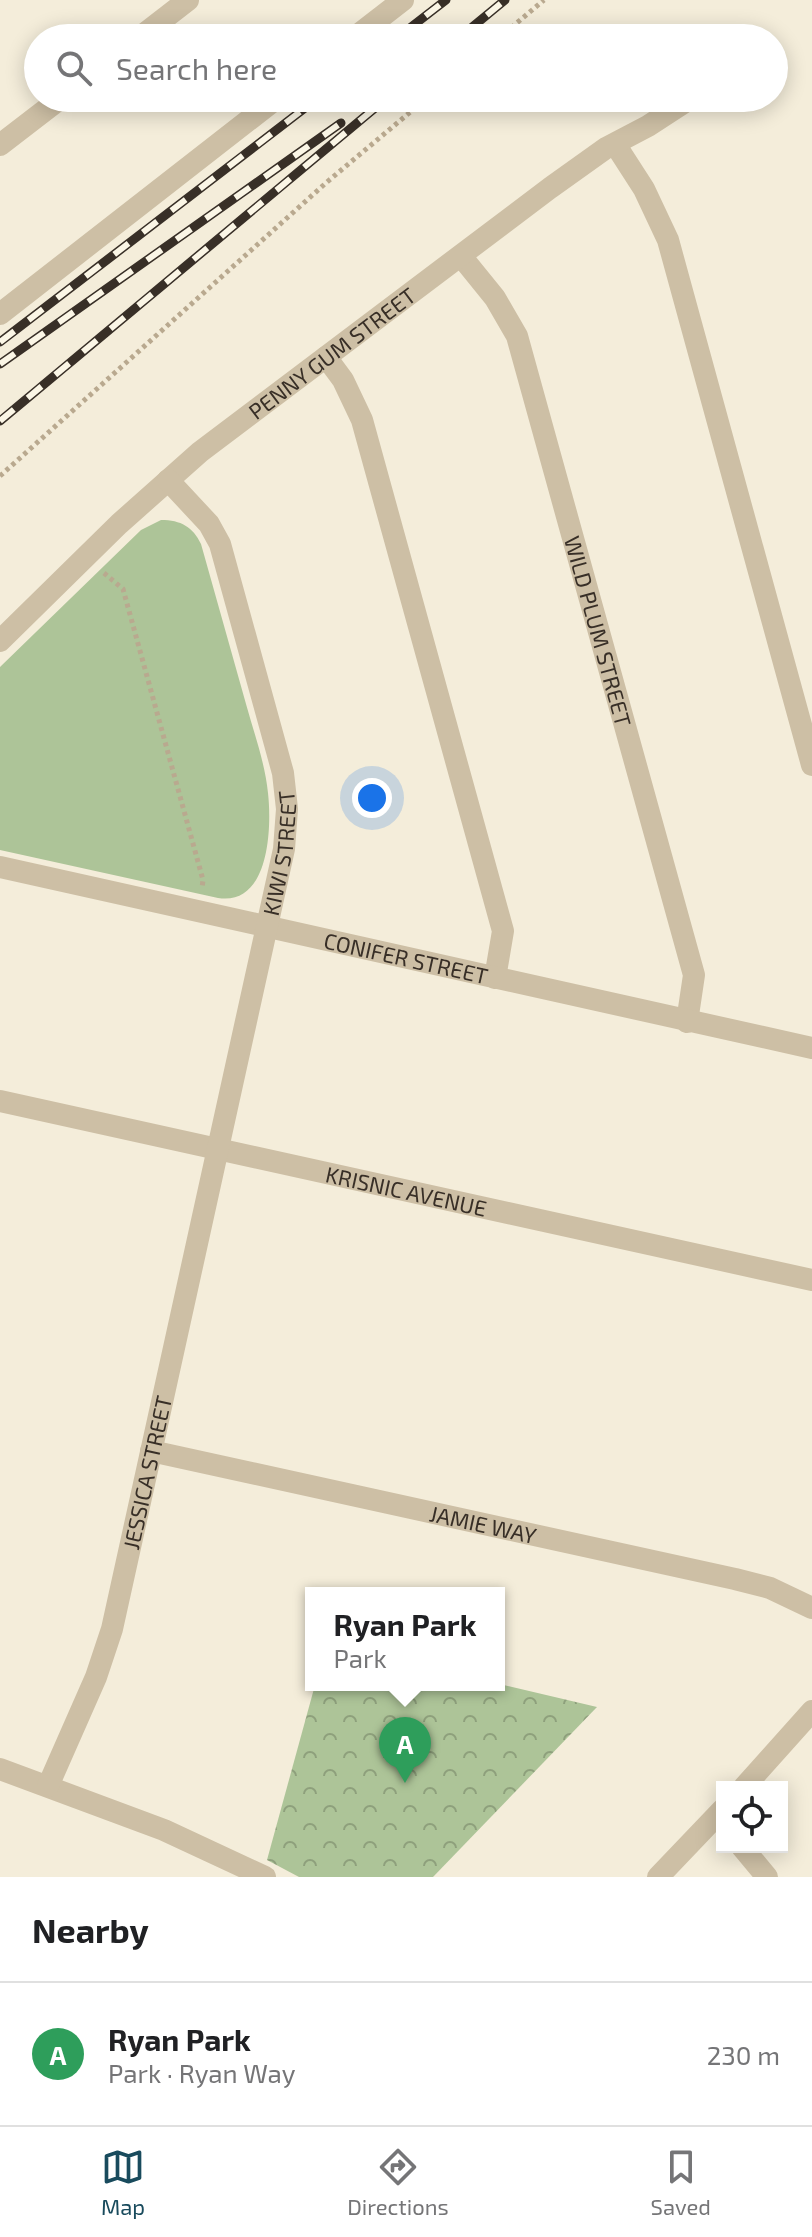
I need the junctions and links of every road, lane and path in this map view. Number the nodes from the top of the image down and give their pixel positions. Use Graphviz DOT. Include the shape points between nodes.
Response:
graph roads {
  1 [pos="188,0"];
  2 [pos="403,0"];
  3 [pos="544,0"];
  4 [pos="157,24"];
  5 [pos="372,24"];
  6 [pos="516,24"];
  7 [pos="43,112"];
  8 [pos="259,112"];
  9 [pos="410,112"];
  10 [pos="668,112"];
  11 [pos="615,144"];
  12 [pos="0,145"];
  13 [pos="461,256"];
  14 [pos="0,314"];
  15 [pos="326,357"];
  16 [pos="0,476"];
  17 [pos="168,480"];
  18 [pos="85,557"];
  19 [pos="0,641"];
  20 [pos="812,765"];
  21 [pos="0,867"];
  22 [pos="197,911"];
  23 [pos="267,926"];
  24 [pos="495,978"];
  25 [pos="687,1022"];
  26 [pos="812,1048"];
  27 [pos="0,1101"];
  28 [pos="216,1149"];
  29 [pos="812,1280"];
  30 [pos="151,1451"];
  31 [pos="812,1608"];
  32 [pos="812,1711"];
  33 [pos="0,1769"];
  34 [pos="749,1781"];
  35 [pos="48,1786"];
  36 [pos="716,1820"];
  37 [pos="747,1853"];
  38 [pos="265,1877"];
  39 [pos="658,1877"];
  40 [pos="767,1877"];
  1 -- 4 [label="street"];
  2 -- 5 [label="street"];
  3 -- 6 [label="path"];
  7 -- 12 [label="street"];
  8 -- 14 [label="street"];
  9 -- 16 [label="path"];
  10 -- 11 [label="street, PENNY GUM STREET"];
  11 -- 13 [label="street, PENNY GUM STREET"];
  11 -- 20 [label="street" via="668,240"];
  13 -- 15 [label="street, PENNY GUM STREET"];
  13 -- 25 [label="street, WILD PLUM STREET" via="517,336 694,975"];
  15 -- 17 [label="street, PENNY GUM STREET"];
  15 -- 24 [label="street" via="362,420 503,931"];
  17 -- 18 [label="street, PENNY GUM STREET"];
  17 -- 23 [label="street, KIWI STREET" via="209,524 220,544 283,773 284,849"];
  18 -- 19 [label="street, PENNY GUM STREET"];
  18 -- 22 [label="path" via="123,589 203,880"];
  21 -- 22 [label="street, CONIFER STREET"];
  22 -- 23 [label="street, CONIFER STREET"];
  23 -- 24 [label="street, CONIFER STREET"];
  23 -- 28 [label="street, KIWI STREET"];
  24 -- 25 [label="street, CONIFER STREET"];
  25 -- 26 [label="street, CONIFER STREET"];
  27 -- 28 [label="street, KRISNIC AVENUE"];
  28 -- 29 [label="street, KRISNIC AVENUE"];
  28 -- 30 [label="street, JESSICA STREET"];
  30 -- 31 [label="street, JAMIE WAY" via="735,1579"];
  30 -- 35 [label="street, JESSICA STREET" via="112,1629"];
  32 -- 34 [label="street"];
  33 -- 35 [label="street"];
  35 -- 38 [label="street" via="164,1830"];
  36 -- 39 [label="street"];
  37 -- 40 [label="street"];
}
